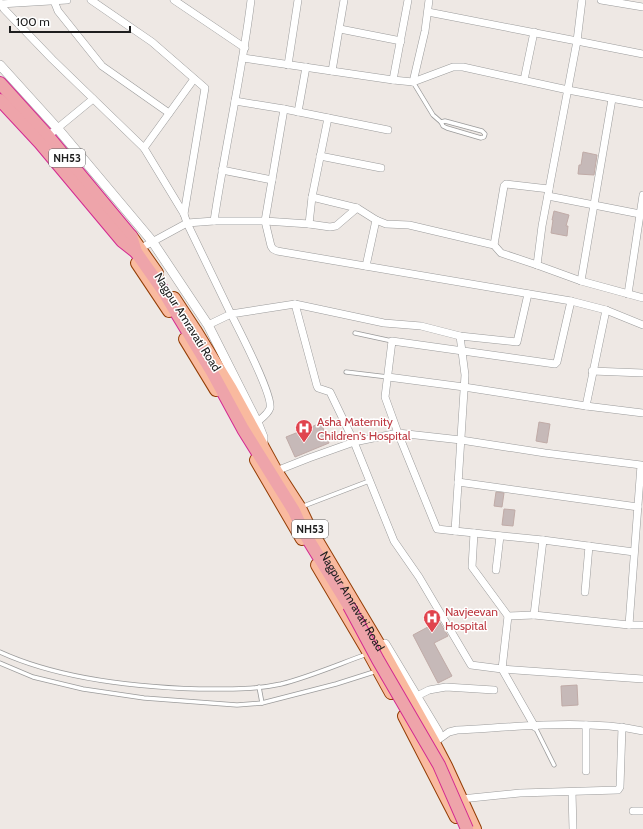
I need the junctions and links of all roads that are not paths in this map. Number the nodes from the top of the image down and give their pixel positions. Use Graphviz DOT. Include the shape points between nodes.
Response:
graph roads {
  1 [pos="67,0"];
  2 [pos="91,0"];
  3 [pos="251,0"];
  4 [pos="298,0"];
  5 [pos="344,0"];
  6 [pos="408,0"];
  7 [pos="429,0"];
  8 [pos="582,0"];
  9 [pos="602,0"];
  10 [pos="54,1"];
  11 [pos="177,1"];
  12 [pos="1,7"];
  13 [pos="643,7"];
  14 [pos="428,12"];
  15 [pos="340,29"];
  16 [pos="534,32"];
  17 [pos="401,40"];
  18 [pos="577,41"];
  19 [pos="245,48"];
  20 [pos="643,54"];
  21 [pos="243,58"];
  22 [pos="0,65"];
  23 [pos="288,65"];
  24 [pos="306,67"];
  25 [pos="332,71"];
  26 [pos="194,79"];
  27 [pos="392,80"];
  28 [pos="524,80"];
  29 [pos="413,82"];
  30 [pos="0,83"];
  31 [pos="568,90"];
  32 [pos="94,99"];
  33 [pos="612,99"];
  34 [pos="0,100"];
  35 [pos="235,101"];
  36 [pos="643,104"];
  37 [pos="284,109"];
  38 [pos="298,112"];
  39 [pos="169,113"];
  40 [pos="328,118"];
  41 [pos="441,122"];
  42 [pos="388,130"];
  43 [pos="53,132"];
  44 [pos="144,148"];
  45 [pos="320,156"];
  46 [pos="381,168"];
  47 [pos="222,170"];
  48 [pos="272,180"];
  49 [pos="549,193"];
  50 [pos="643,195"];
  51 [pos="312,197"];
  52 [pos="594,205"];
  53 [pos="356,208"];
  54 [pos="184,214"];
  55 [pos="640,214"];
  56 [pos="376,220"];
  57 [pos="214,221"];
  58 [pos="265,221"];
  59 [pos="186,223"];
  60 [pos="309,224"];
  61 [pos="127,239"];
  62 [pos="152,241"];
  63 [pos="494,245"];
  64 [pos="138,250"];
  65 [pos="537,265"];
  66 [pos="366,266"];
  67 [pos="581,282"];
  68 [pos="528,294"];
  69 [pos="628,294"];
  70 [pos="643,298"];
  71 [pos="571,301"];
  72 [pos="295,304"];
  73 [pos="606,310"];
  74 [pos="231,314"];
  75 [pos="208,325"];
  76 [pos="643,325"];
  77 [pos="355,333"];
  78 [pos="460,336"];
  79 [pos="392,341"];
  80 [pos="462,351"];
  81 [pos="592,371"];
  82 [pos="346,372"];
  83 [pos="643,373"];
  84 [pos="388,377"];
  85 [pos="464,386"];
  86 [pos="586,406"];
  87 [pos="643,412"];
  88 [pos="258,422"];
  89 [pos="398,433"];
  90 [pos="461,440"];
  91 [pos="354,442"];
  92 [pos="262,447"];
  93 [pos="276,471"];
  94 [pos="369,481"];
  95 [pos="458,482"];
  96 [pos="638,507"];
  97 [pos="300,508"];
  98 [pos="455,531"];
  99 [pos="474,533"];
  100 [pos="500,536"];
  101 [pos="543,540"];
  102 [pos="589,546"];
  103 [pos="634,552"];
  104 [pos="496,570"];
  105 [pos="585,592"];
  106 [pos="534,615"];
  107 [pos="508,616"];
  108 [pos="629,625"];
  109 [pos="643,625"];
  110 [pos="383,647"];
  111 [pos="0,652"];
  112 [pos="369,653"];
  113 [pos="0,663"];
  114 [pos="394,665"];
  115 [pos="502,669"];
  116 [pos="377,671"];
  117 [pos="643,679"];
  118 [pos="259,687"];
  119 [pos="494,690"];
  120 [pos="417,696"];
  121 [pos="262,704"];
  122 [pos="586,725"];
  123 [pos="622,726"];
  124 [pos="535,727"];
  125 [pos="643,731"];
  126 [pos="433,742"];
  127 [pos="554,765"];
  128 [pos="586,772"];
  129 [pos="572,792"];
  130 [pos="462,799"];
  131 [pos="633,811"];
  132 [pos="643,811"];
  133 [pos="462,829"];
  134 [pos="467,829"];
  135 [pos="475,829"];
  136 [pos="573,829"];
  1 -- 10 [label="street"];
  2 -- 26 [label="street" via="152,42"];
  3 -- 19 [label="street"];
  4 -- 23 [label="street"];
  5 -- 15 [label="street"];
  6 -- 17 [label="street"];
  7 -- 14 [label="street"];
  8 -- 18 [label="street"];
  9 -- 13 [label="street"];
  10 -- 12 [label="street"];
  10 -- 39 [label="street" via="58,11 102,66"];
  11 -- 19 [label="street"];
  12 -- 32 [label="street"];
  14 -- 16 [label="street"];
  14 -- 29 [label="street"];
  15 -- 17 [label="street"];
  15 -- 25 [label="street"];
  16 -- 18 [label="street"];
  16 -- 28 [label="street"];
  17 -- 27 [label="street"];
  18 -- 20 [label="street"];
  18 -- 31 [label="street"];
  19 -- 21 [label="street"];
  21 -- 23 [label="street"];
  21 -- 35 [label="street"];
  22 -- 43 [label="street"];
  23 -- 24 [label="street"];
  24 -- 25 [label="street"];
  24 -- 38 [label="street"];
  25 -- 27 [label="street"];
  26 -- 39 [label="street"];
  26 -- 54 [label="street" via="205,88"];
  27 -- 29 [label="street"];
  28 -- 29 [label="street" via="453,67"];
  28 -- 31 [label="street"];
  29 -- 41 [label="lane" via="433,115"];
  30 -- 43 [label="highway, Nagpur Amravati Road / NH53"];
  31 -- 33 [label="street"];
  31 -- 49 [label="street"];
  32 -- 43 [label="street"];
  32 -- 44 [label="street"];
  33 -- 36 [label="street"];
  33 -- 52 [label="street"];
  34 -- 61 [label="highway, Nagpur Amravati Road / NH53"];
  35 -- 37 [label="street"];
  35 -- 47 [label="street"];
  37 -- 38 [label="street"];
  37 -- 48 [label="street"];
  38 -- 40 [label="street"];
  39 -- 44 [label="street"];
  40 -- 42 [label="street"];
  40 -- 45 [label="street"];
  41 -- 41 [label="lane" via="447,128 481,138 485,134 446,121"];
  43 -- 61 [label="highway, Nagpur Amravati Road / NH53"];
  43 -- 62 [label="street"];
  44 -- 54 [label="street"];
  45 -- 46 [label="street"];
  45 -- 51 [label="street"];
  47 -- 48 [label="street"];
  47 -- 57 [label="street"];
  48 -- 58 [label="street"];
  49 -- 52 [label="street"];
  49 -- 63 [label="street" via="506,184"];
  49 -- 65 [label="street"];
  50 -- 55 [label="street"];
  51 -- 53 [label="street"];
  51 -- 60 [label="street"];
  52 -- 55 [label="street"];
  52 -- 67 [label="street"];
  53 -- 56 [label="street"];
  53 -- 60 [label="street" via="336,226"];
  54 -- 59 [label="street"];
  55 -- 69 [label="street"];
  56 -- 63 [label="street"];
  56 -- 66 [label="street"];
  57 -- 58 [label="street"];
  57 -- 59 [label="street"];
  58 -- 60 [label="street"];
  58 -- 66 [label="street" via="273,250"];
  59 -- 62 [label="street"];
  59 -- 74 [label="street"];
  61 -- 64 [label="highway, Nagpur Amravati Road"];
  61 -- 112 [label="main road, Nagpur Amravati Road / NH53"];
  62 -- 64 [label="street"];
  62 -- 75 [label="street"];
  63 -- 65 [label="street" via="501,253"];
  64 -- 92 [label="main road, Nagpur Amravati Road / NH53" via="203,343"];
  64 -- 134 [label="highway, bridge" via="349,606 439,765"];
  65 -- 67 [label="street"];
  66 -- 68 [label="street"];
  67 -- 69 [label="street"];
  68 -- 71 [label="street"];
  68 -- 78 [label="street" via="517,342"];
  69 -- 70 [label="street"];
  71 -- 73 [label="street"];
  71 -- 80 [label="street" via="555,364"];
  72 -- 74 [label="street"];
  72 -- 78 [label="street" via="384,322 421,326"];
  72 -- 91 [label="street" via="317,386 330,392"];
  73 -- 76 [label="street"];
  73 -- 81 [label="street"];
  74 -- 75 [label="street"];
  74 -- 88 [label="street" via="270,399 268,412"];
  75 -- 88 [label="street"];
  77 -- 79 [label="lane"];
  78 -- 80 [label="street"];
  79 -- 80 [label="street"];
  79 -- 84 [label="street"];
  80 -- 85 [label="street"];
  81 -- 83 [label="street"];
  81 -- 86 [label="street"];
  82 -- 84 [label="lane"];
  84 -- 85 [label="street"];
  84 -- 89 [label="street" via="385,397"];
  85 -- 86 [label="street"];
  85 -- 90 [label="street"];
  86 -- 87 [label="street"];
  88 -- 92 [label="street" via="263,437"];
  89 -- 90 [label="street"];
  89 -- 91 [label="street"];
  89 -- 98 [label="street" via="437,529"];
  90 -- 95 [label="street"];
  90 -- 96 [label="street" via="641,465"];
  91 -- 93 [label="street"];
  91 -- 94 [label="street"];
  92 -- 93 [label="main road, Nagpur Amravati Road / NH53"];
  93 -- 97 [label="main road, Nagpur Amravati Road / NH53"];
  94 -- 97 [label="lane"];
  94 -- 115 [label="street" via="394,541 419,577 471,665"];
  95 -- 96 [label="street"];
  95 -- 98 [label="street"];
  96 -- 103 [label="street"];
  97 -- 110 [label="main road, Nagpur Amravati Road / NH53" via="328,559"];
  98 -- 99 [label="street"];
  99 -- 100 [label="street"];
  99 -- 107 [label="street" via="472,567"];
  100 -- 101 [label="street"];
  100 -- 104 [label="street"];
  101 -- 102 [label="street"];
  101 -- 106 [label="street"];
  102 -- 103 [label="street"];
  102 -- 105 [label="street"];
  103 -- 108 [label="street"];
  106 -- 107 [label="street"];
  106 -- 108 [label="street"];
  107 -- 115 [label="street"];
  108 -- 109 [label="street"];
  110 -- 112 [label="lane"];
  110 -- 114 [label="main road, Nagpur Amravati Road / NH53"];
  111 -- 118 [label="lane" via="55,671 162,688 237,690"];
  112 -- 116 [label="main road, Nagpur Amravati Road / NH53"];
  112 -- 118 [label="lane" via="280,684"];
  113 -- 121 [label="lane" via="33,677 83,689 144,698"];
  114 -- 116 [label="lane"];
  114 -- 120 [label="street"];
  114 -- 126 [label="main road, Nagpur Amravati Road / NH53"];
  115 -- 117 [label="street"];
  115 -- 124 [label="street"];
  116 -- 121 [label="lane"];
  116 -- 133 [label="main road, Nagpur Amravati Road / NH53" via="407,721"];
  118 -- 121 [label="lane"];
  119 -- 120 [label="street" via="446,687 429,690"];
  120 -- 126 [label="street" via="438,732 439,735"];
  122 -- 123 [label="street"];
  122 -- 124 [label="street"];
  122 -- 128 [label="street"];
  123 -- 125 [label="street"];
  123 -- 129 [label="street" via="618,790"];
  124 -- 126 [label="street" via="457,730"];
  124 -- 127 [label="lane"];
  126 -- 130 [label="main road, Nagpur Amravati Road / NH53"];
  129 -- 130 [label="street" via="520,793"];
  129 -- 136 [label="street"];
  130 -- 135 [label="main road, Nagpur Amravati Road / NH53"];
  131 -- 132 [label="street"];
}
